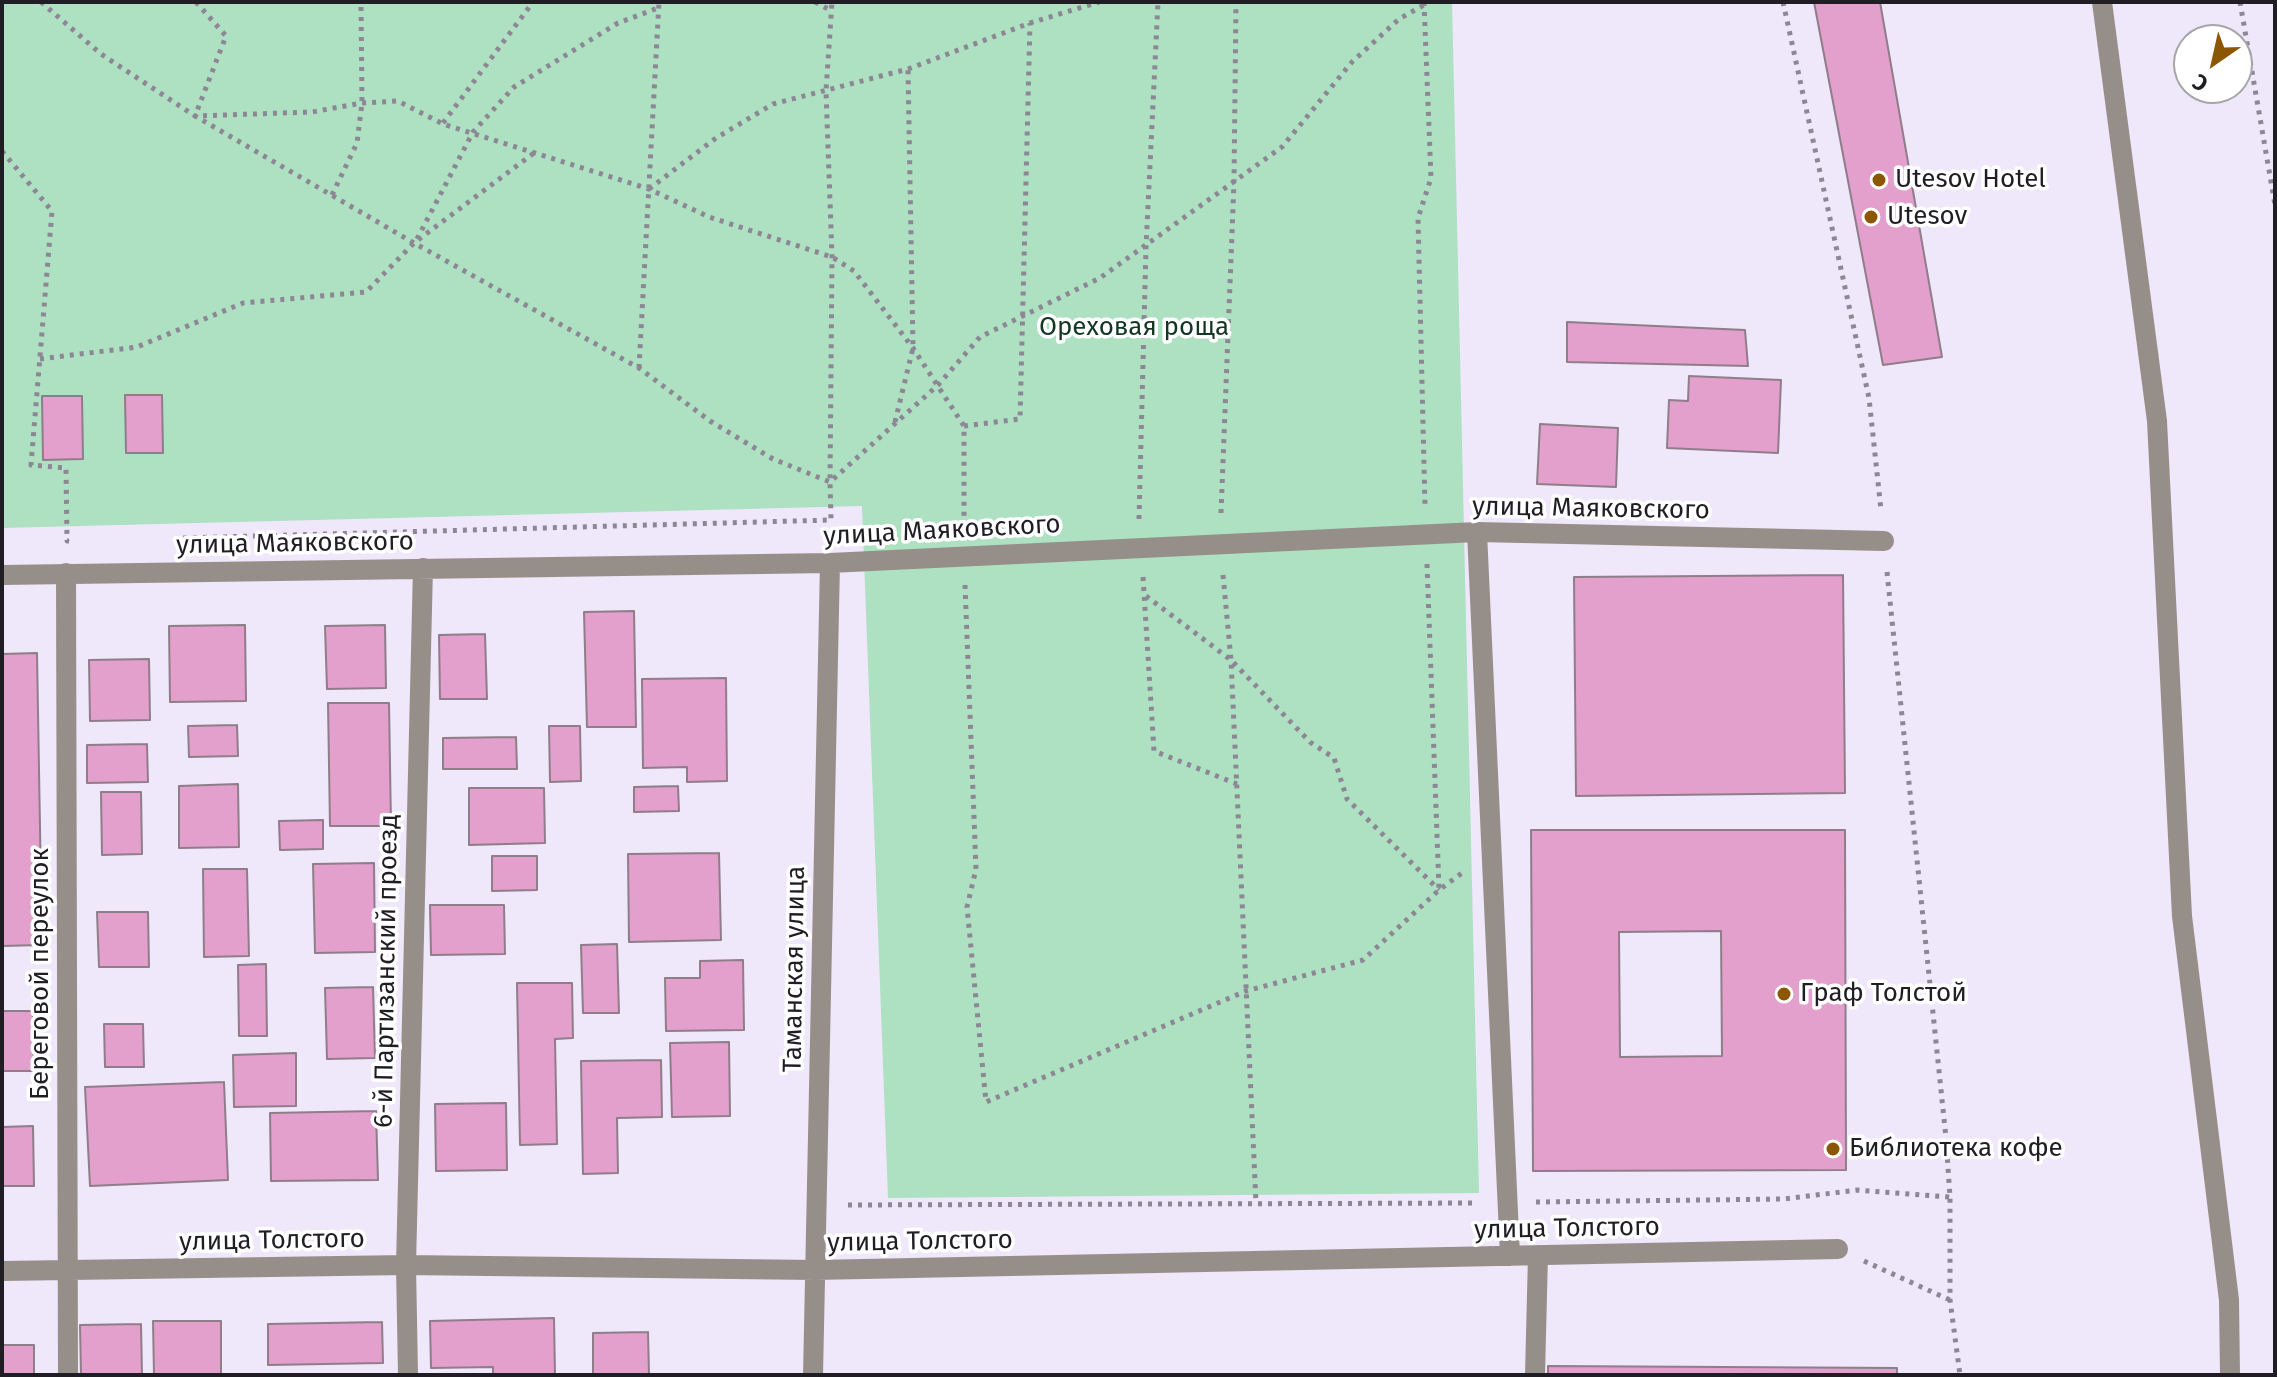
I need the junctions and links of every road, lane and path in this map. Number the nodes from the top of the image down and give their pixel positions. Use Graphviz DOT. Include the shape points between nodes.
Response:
graph roads {
  1 [pos="41,2"];
  2 [pos="196,2"];
  3 [pos="361,2"];
  4 [pos="533,2"];
  5 [pos="815,2"];
  6 [pos="832,2"];
  7 [pos="1099,2"];
  8 [pos="1158,2"];
  9 [pos="1236,2"];
  10 [pos="1783,2"];
  11 [pos="2102,2"];
  12 [pos="2240,2"];
  13 [pos="1424,4"];
  14 [pos="659,5"];
  15 [pos="832,11"];
  16 [pos="1030,23"];
  17 [pos="908,69"];
  18 [pos="826,91"];
  19 [pos="362,103"];
  20 [pos="195,116"];
  21 [pos="443,124"];
  22 [pos="473,132"];
  23 [pos="2,151"];
  24 [pos="534,153"];
  25 [pos="1234,182"];
  26 [pos="649,189"];
  27 [pos="332,195"];
  28 [pos="2275,205"];
  29 [pos="414,243"];
  30 [pos="1146,247"];
  31 [pos="832,257"];
  32 [pos="1022,318"];
  33 [pos="913,348"];
  34 [pos="40,359"];
  35 [pos="639,368"];
  36 [pos="938,385"];
  37 [pos="894,424"];
  38 [pos="964,426"];
  39 [pos="830,482"];
  40 [pos="1477,532"];
  41 [pos="1426,534"];
  42 [pos="177,538"];
  43 [pos="83,540"];
  44 [pos="1884,541"];
  45 [pos="1220,544"];
  46 [pos="1140,548"];
  47 [pos="964,557"];
  48 [pos="830,563"];
  49 [pos="423,568"];
  50 [pos="66,573"];
  51 [pos="2,575"];
  52 [pos="1145,595"];
  53 [pos="1231,660"];
  54 [pos="1237,784"];
  55 [pos="1492,850"];
  56 [pos="1439,890"];
  57 [pos="1246,991"];
  58 [pos="1950,1197"];
  59 [pos="1508,1202"];
  60 [pos="1256,1203"];
  61 [pos="816,1205"];
  62 [pos="1838,1249"];
  63 [pos="1538,1255"];
  64 [pos="1510,1256"];
  65 [pos="406,1265"];
  66 [pos="815,1270"];
  67 [pos="2,1271"];
  68 [pos="67,1271"];
  69 [pos="1950,1300"];
  70 [pos="68,1375"];
  71 [pos="408,1375"];
  72 [pos="813,1375"];
  73 [pos="1535,1375"];
  74 [pos="1960,1375"];
  75 [pos="2230,1375"];
  1 -- 20 [label="path" via="101,54"];
  2 -- 20 [label="path" via="226,36"];
  3 -- 19 [label="path"];
  4 -- 21 [label="path"];
  5 -- 15 [label="path"];
  6 -- 15 [label="path"];
  7 -- 16 [label="path"];
  8 -- 30 [label="path"];
  9 -- 25 [label="path"];
  10 -- 44 [label="path" via="1869,398"];
  11 -- 75 [label="street" via="2157,421 2182,916 2229,1300"];
  12 -- 28 [label="path"];
  13 -- 25 [label="path" via="1399,19 1352,62 1282,147"];
  13 -- 41 [label="path" via="1431,178 1418,218"];
  14 -- 22 [label="path" via="618,23 514,87"];
  14 -- 26 [label="path"];
  15 -- 18 [label="path"];
  16 -- 17 [label="path"];
  16 -- 32 [label="path"];
  17 -- 18 [label="path"];
  17 -- 33 [label="path"];
  18 -- 26 [label="path" via="773,104 716,138"];
  18 -- 31 [label="path"];
  19 -- 20 [label="path" via="312,112"];
  19 -- 21 [label="path" via="398,101"];
  19 -- 27 [label="path" via="357,143"];
  20 -- 27 [label="path"];
  21 -- 22 [label="path"];
  22 -- 24 [label="path"];
  22 -- 29 [label="path"];
  23 -- 34 [label="path" via="52,211"];
  24 -- 26 [label="path"];
  24 -- 29 [label="path"];
  25 -- 30 [label="path"];
  25 -- 45 [label="path"];
  26 -- 31 [label="path" via="709,217"];
  26 -- 35 [label="path"];
  27 -- 29 [label="path"];
  29 -- 34 [label="path" via="366,292 243,303 137,347"];
  29 -- 35 [label="path"];
  30 -- 32 [label="path" via="1100,278"];
  30 -- 46 [label="path"];
  31 -- 33 [label="path" via="854,271"];
  31 -- 39 [label="path"];
  32 -- 36 [label="path" via="980,337"];
  32 -- 38 [label="path" via="1020,419"];
  33 -- 36 [label="path"];
  33 -- 37 [label="path"];
  34 -- 43 [label="path" via="31,465 66,468 67,541"];
  35 -- 39 [label="path" via="773,459"];
  36 -- 37 [label="path"];
  36 -- 38 [label="path"];
  37 -- 39 [label="path"];
  38 -- 47 [label="path"];
  39 -- 42 [label="path" via="831,520"];
  40 -- 41 [label="street, улица Маяковского"];
  40 -- 44 [label="street, улица Маяковского"];
  40 -- 55 [label="street"];
  41 -- 45 [label="street, улица Маяковского"];
  41 -- 56 [label="path"];
  44 -- 58 [label="path"];
  45 -- 46 [label="street, улица Маяковского"];
  45 -- 53 [label="path"];
  46 -- 47 [label="street, улица Маяковского"];
  46 -- 52 [label="path"];
  47 -- 48 [label="street, улица Маяковского"];
  47 -- 57 [label="path" via="976,869 967,907 986,1102"];
  48 -- 49 [label="street, улица Маяковского"];
  48 -- 61 [label="street, Таманская улица"];
  49 -- 50 [label="street, улица Маяковского"];
  49 -- 65 [label="street, 6-й Партизанский проезд"];
  50 -- 51 [label="street, улица Маяковского"];
  50 -- 68 [label="street, Береговой переулок"];
  52 -- 53 [label="path"];
  52 -- 54 [label="path" via="1154,751"];
  53 -- 54 [label="path"];
  53 -- 56 [label="path" via="1310,742 1334,758 1347,799"];
  54 -- 57 [label="path"];
  55 -- 56 [label="path"];
  55 -- 59 [label="street"];
  56 -- 57 [label="path" via="1363,960"];
  57 -- 60 [label="path"];
  58 -- 59 [label="path" via="1857,1190 1784,1199"];
  58 -- 69 [label="path"];
  59 -- 60 [label="path"];
  59 -- 64 [label="street"];
  60 -- 61 [label="path"];
  61 -- 66 [label="street, Таманская улица"];
  62 -- 63 [label="street, улица Толстого"];
  62 -- 69 [label="path"];
  63 -- 64 [label="street, улица Толстого"];
  63 -- 73 [label="street"];
  64 -- 66 [label="street, улица Толстого"];
  65 -- 66 [label="street, улица Толстого"];
  65 -- 68 [label="street, улица Толстого"];
  65 -- 71 [label="street, 6-й Партизанский проезд"];
  66 -- 72 [label="street, Таманская улица"];
  67 -- 68 [label="street, улица Толстого"];
  68 -- 70 [label="street, Береговой переулок"];
  69 -- 74 [label="path"];
}
